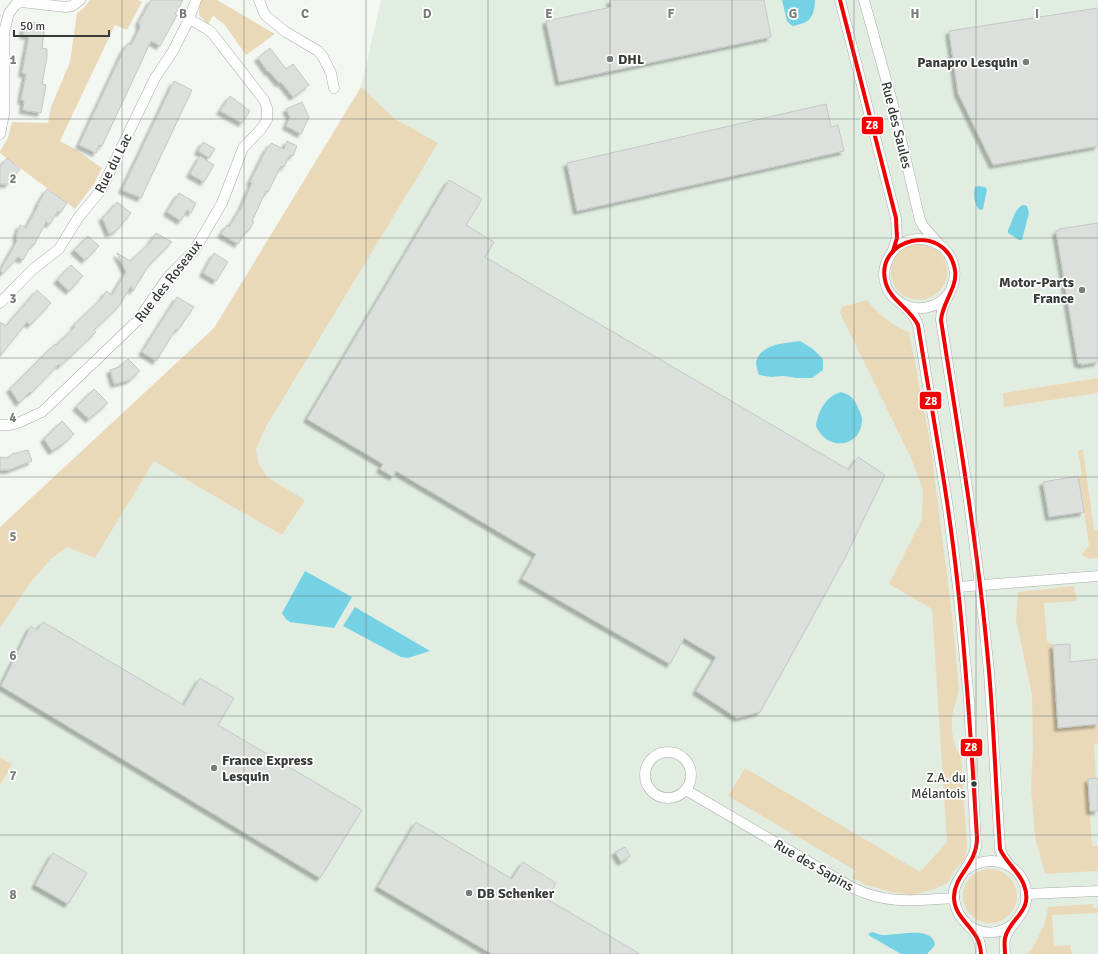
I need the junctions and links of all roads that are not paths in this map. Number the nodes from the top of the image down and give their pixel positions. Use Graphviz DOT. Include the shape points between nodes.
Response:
graph roads {
  1 [pos="80,0"];
  2 [pos="196,0"];
  3 [pos="259,0"];
  4 [pos="840,0"];
  5 [pos="864,0"];
  6 [pos="189,19"];
  7 [pos="334,88"];
  8 [pos="0,134"];
  9 [pos="940,245"];
  10 [pos="893,251"];
  11 [pos="950,292"];
  12 [pos="0,303"];
  13 [pos="904,305"];
  14 [pos="0,425"];
  15 [pos="1098,576"];
  16 [pos="980,586"];
  17 [pos="958,587"];
  18 [pos="686,790"];
  19 [pos="1010,866"];
  20 [pos="966,870"];
  21 [pos="1098,891"];
  22 [pos="1026,894"];
  23 [pos="954,898"];
  24 [pos="1014,924"];
  25 [pos="969,926"];
  26 [pos="981,954"];
  27 [pos="1005,954"];
  1 -- 8 [label="street" via="66,7 26,1 11,8 4,32 4,114"];
  2 -- 6 [label="street, Rue du Lac"];
  3 -- 7 [label="street" via="264,13 286,32 323,56 331,73"];
  4 -- 10 [label="street, Rue des Saules" via="896,218 897,238"];
  5 -- 9 [label="street, Rue des Saules" via="892,101 920,220"];
  6 -- 12 [label="street, Rue du Lac" via="173,51 155,78 101,190 78,218 59,249 32,270"];
  6 -- 14 [label="street, Rue des Roseaux" via="212,33 264,100 267,120 243,148 222,202 194,251 168,277 132,327 42,412 18,423"];
  9 -- 10 [label="street" via="930,240 918,239 902,243"];
  9 -- 11 [label="street, Rue des Saules" via="954,264 954,281"];
  10 -- 13 [label="street, Rue des Saules" via="885,266 885,278 891,294"];
  11 -- 13 [label="street" via="932,307 915,309"];
  11 -- 16 [label="street, Rue des Saules" via="944,304 941,320"];
  13 -- 17 [label="street, Rue des Saules" via="915,318 918,329 948,508"];
  15 -- 16 [label="street"];
  16 -- 17 [label="street"];
  16 -- 19 [label="street, Rue des Saules" via="989,671 1000,849"];
  17 -- 20 [label="street, Rue des Saules" via="969,701 977,838 974,855"];
  18 -- 18 [label="street" via="690,782 690,770 682,757 667,752 649,761 644,777 647,786 655,795 672,798"];
  18 -- 23 [label="street, Rue des Sapins" via="867,894 897,901"];
  19 -- 20 [label="street" via="987,861"];
  19 -- 22 [label="street, Rue des Saules" via="1019,874"];
  20 -- 23 [label="street, Rue des Saules" via="958,879"];
  21 -- 22 [label="street"];
  22 -- 24 [label="street" via="1024,909"];
  23 -- 25 [label="street" via="958,913"];
  24 -- 25 [label="street" via="992,933"];
  24 -- 27 [label="street" via="1005,938"];
  25 -- 26 [label="street" via="975,932"];
}
